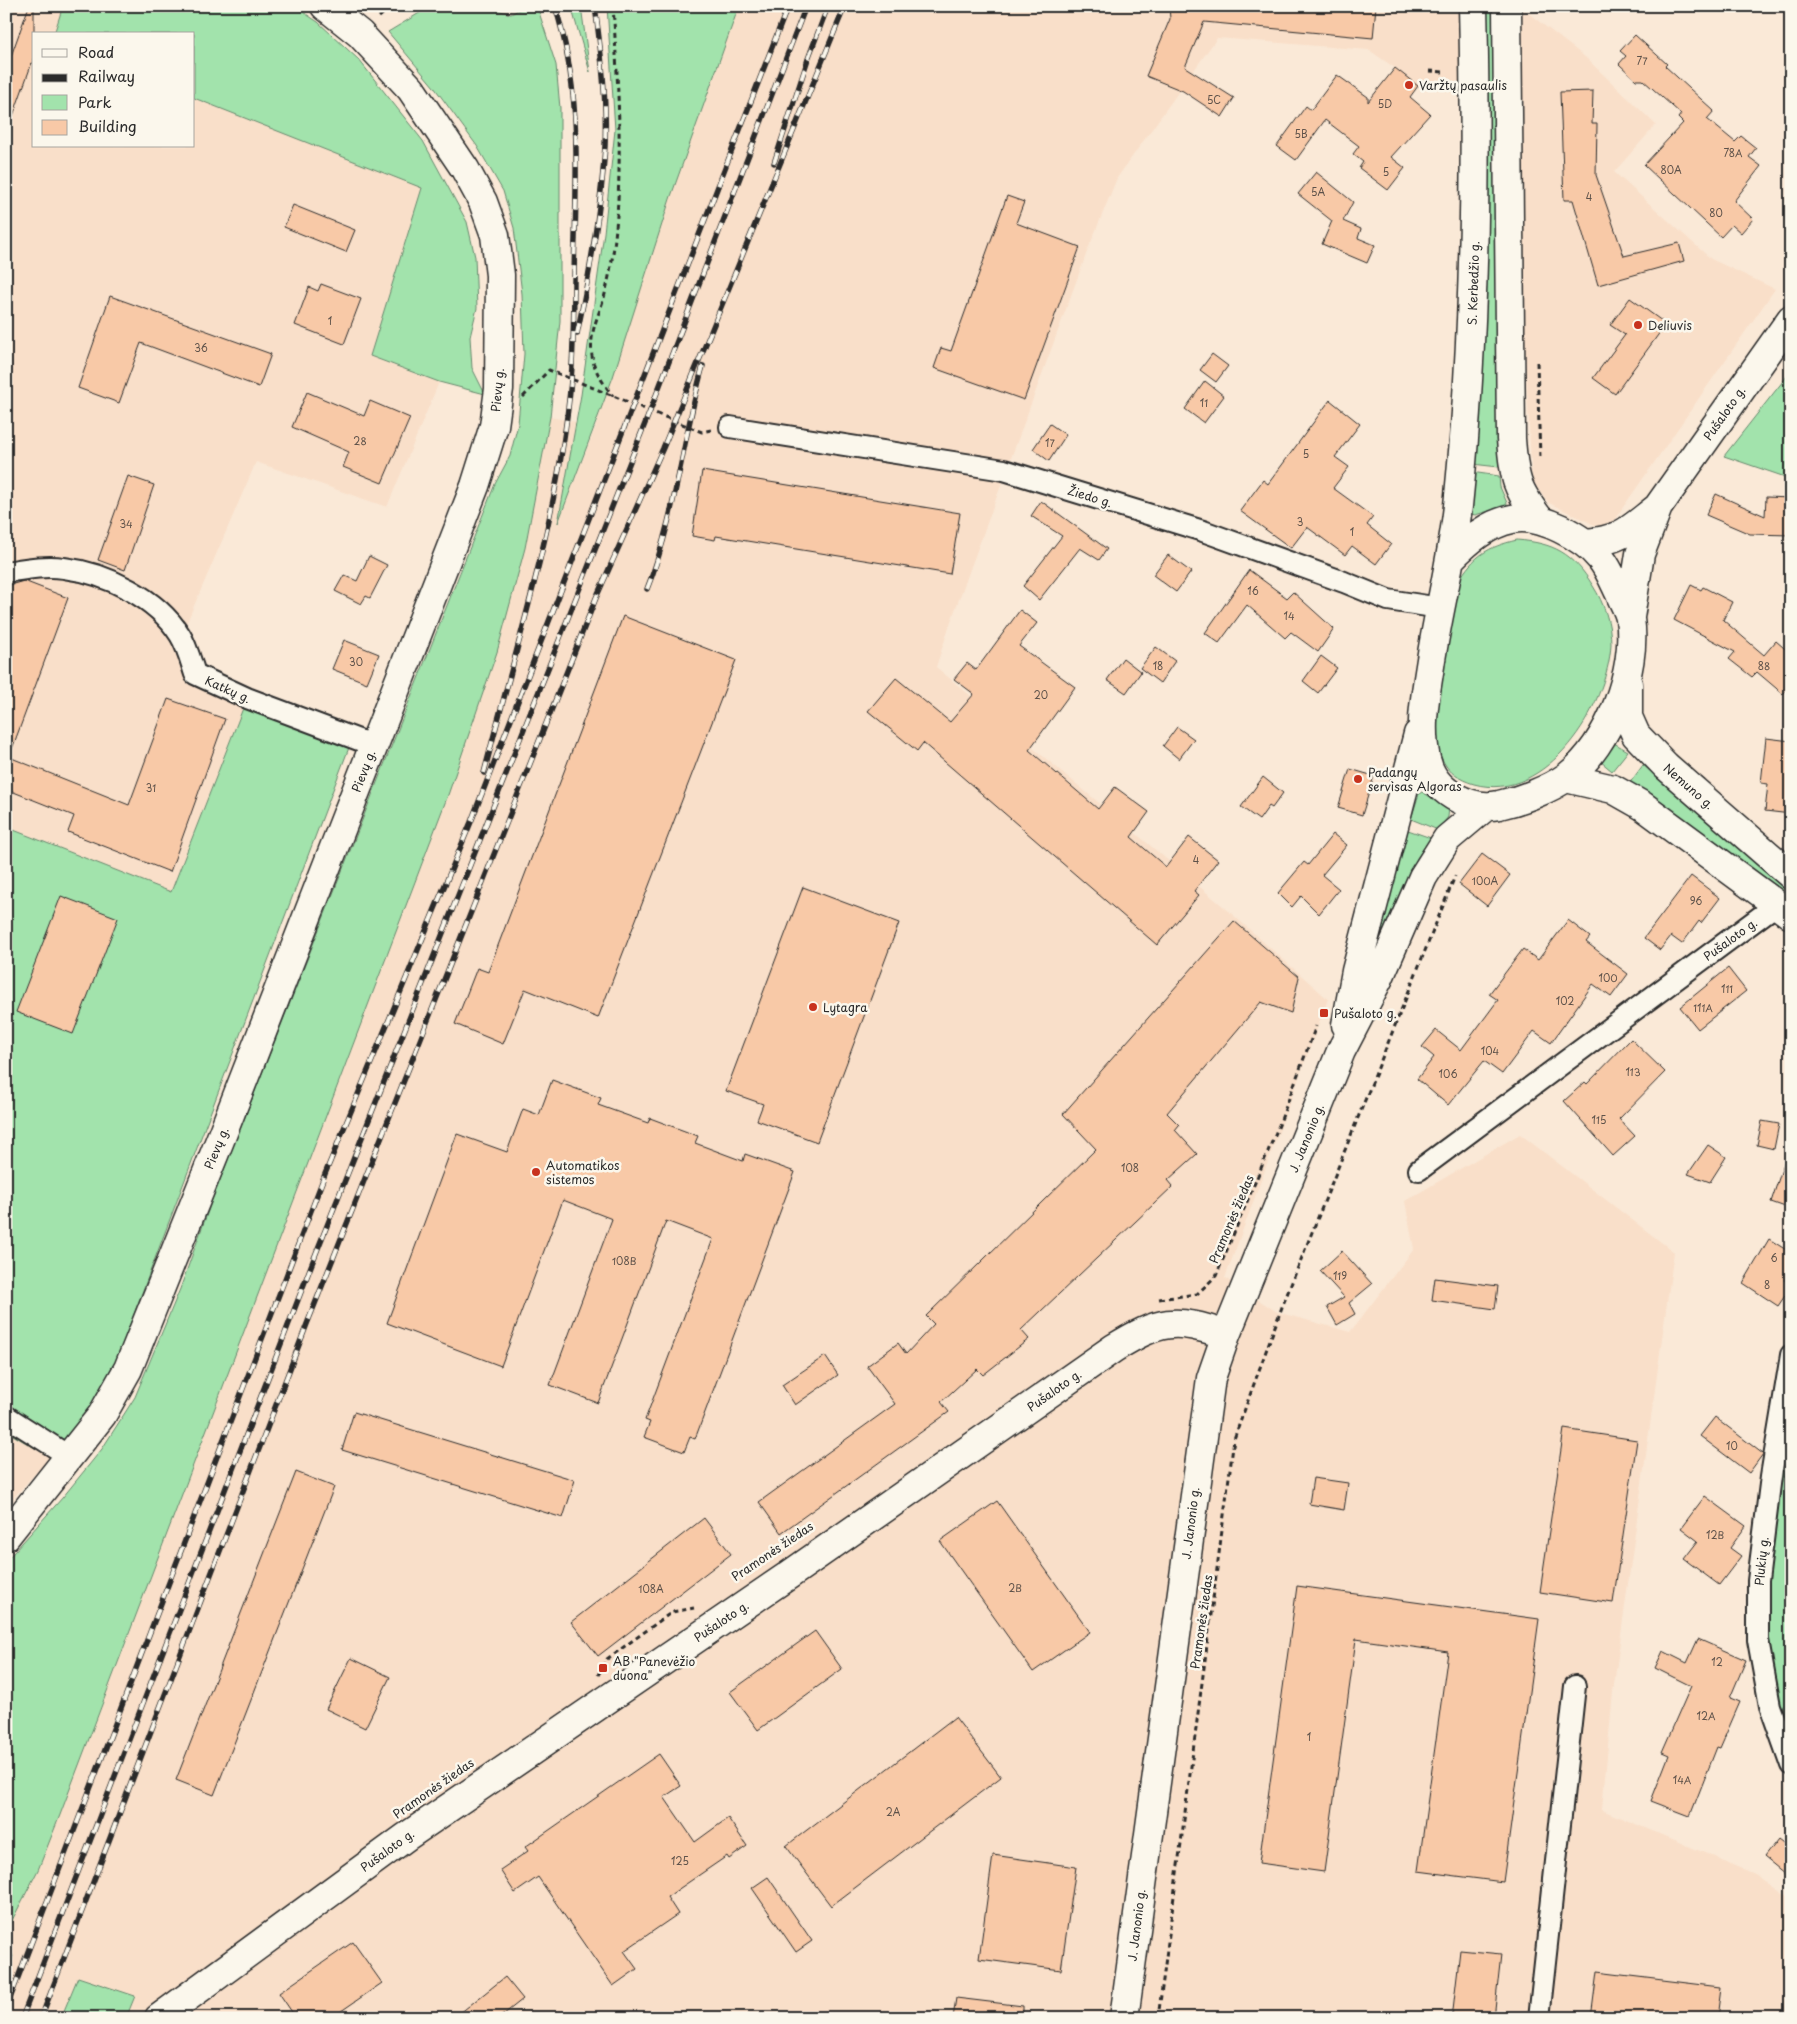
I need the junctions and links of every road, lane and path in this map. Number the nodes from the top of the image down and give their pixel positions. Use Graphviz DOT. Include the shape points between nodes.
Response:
graph roads {
  1 [pos="325,6"];
  2 [pos="613,6"];
  3 [pos="1473,6"];
  4 [pos="1507,6"];
  5 [pos="1428,71"];
  6 [pos="1444,72"];
  7 [pos="1791,319"];
  8 [pos="613,396"];
  9 [pos="522,398"];
  10 [pos="730,427"];
  11 [pos="1658,507"];
  12 [pos="1540,520"];
  13 [pos="1586,543"];
  14 [pos="1450,558"];
  15 [pos="6,572"];
  16 [pos="1440,608"];
  17 [pos="1630,617"];
  18 [pos="1628,676"];
  19 [pos="1422,721"];
  20 [pos="372,745"];
  21 [pos="1566,778"];
  22 [pos="1485,807"];
  23 [pos="1456,872"];
  24 [pos="1791,875"];
  25 [pos="1783,910"];
  26 [pos="1316,1026"];
  27 [pos="1341,1051"];
  28 [pos="1419,1170"];
  29 [pos="1157,1300"];
  30 [pos="1226,1335"];
  31 [pos="1791,1355"];
  32 [pos="6,1416"];
  33 [pos="70,1457"];
  34 [pos="6,1536"];
  35 [pos="701,1606"];
  36 [pos="595,1683"];
  37 [pos="1575,1686"];
  38 [pos="1791,1765"];
  39 [pos="159,2018"];
  40 [pos="1124,2018"];
  41 [pos="1158,2018"];
  42 [pos="1539,2018"];
  1 -- 20 [label="main road, Pievų g." via="360,34 410,89 465,168 483,202 495,235 500,276 499,389 494,426 476,486"];
  2 -- 8 [label="path" via="620,114 616,228 606,292 595,318 592,358 601,380"];
  3 -- 14 [label="main road, S. Kerbedžio g." via="1474,296 1462,457"];
  4 -- 12 [label="main road" via="1510,440 1514,471 1522,495"];
  5 -- 6 [label="path"];
  7 -- 11 [label="main road, Pušaloto g."];
  8 -- 9 [label="path" via="549,370"];
  8 -- 10 [label="path" via="702,432"];
  10 -- 16 [label="street, Žiedo g." via="1004,470 1203,531 1388,600"];
  11 -- 13 [label="main road, Pušaloto g." via="1623,536 1606,542"];
  11 -- 17 [label="main road, Pušaloto g." via="1640,554"];
  12 -- 13 [label="main road"];
  12 -- 14 [label="main road" via="1524,517 1495,524 1481,531"];
  13 -- 17 [label="main road" via="1611,575"];
  14 -- 16 [label="main road, S. Kerbedžio g."];
  15 -- 20 [label="street, Katkų g." via="63,568 101,578 133,593 161,610 181,636 195,674 247,698"];
  16 -- 19 [label="main road, S. Kerbedžio g."];
  17 -- 18 [label="main road, Nemuno g."];
  18 -- 21 [label="main road" via="1603,735"];
  18 -- 24 [label="main road, Nemuno g." via="1628,717 1636,735 1666,766"];
  19 -- 22 [label="main road" via="1427,764 1439,783 1456,798"];
  19 -- 27 [label="main road, J. Janonio g." via="1356,971"];
  20 -- 33 [label="main road, Pievų g." via="128,1369 102,1415"];
  21 -- 22 [label="main road" via="1527,796"];
  21 -- 25 [label="main road" via="1613,789 1643,806"];
  22 -- 27 [label="main road, J. Janonio g." via="1447,839 1423,877 1379,978"];
  23 -- 41 [label="path, Pramonės žiedas" via="1282,1307 1234,1439"];
  25 -- 28 [label="street, Pušaloto g."];
  26 -- 29 [label="path, Pramonės žiedas" via="1216,1276 1197,1294"];
  27 -- 30 [label="main road, J. Janonio g."];
  30 -- 39 [label="main road, Pušaloto g." via="1176,1323 1144,1330 1114,1348 406,1836"];
  30 -- 40 [label="main road, J. Janonio g." via="1211,1378 1206,1408"];
  31 -- 38 [label="street, Plukių g." via="1772,1466 1758,1581 1760,1650 1770,1706"];
  32 -- 33 [label="street"];
  33 -- 34 [label="main road, Pievų g."];
  35 -- 36 [label="path" via="672,1612 608,1659 599,1670"];
  37 -- 42 [label="street"];
}
